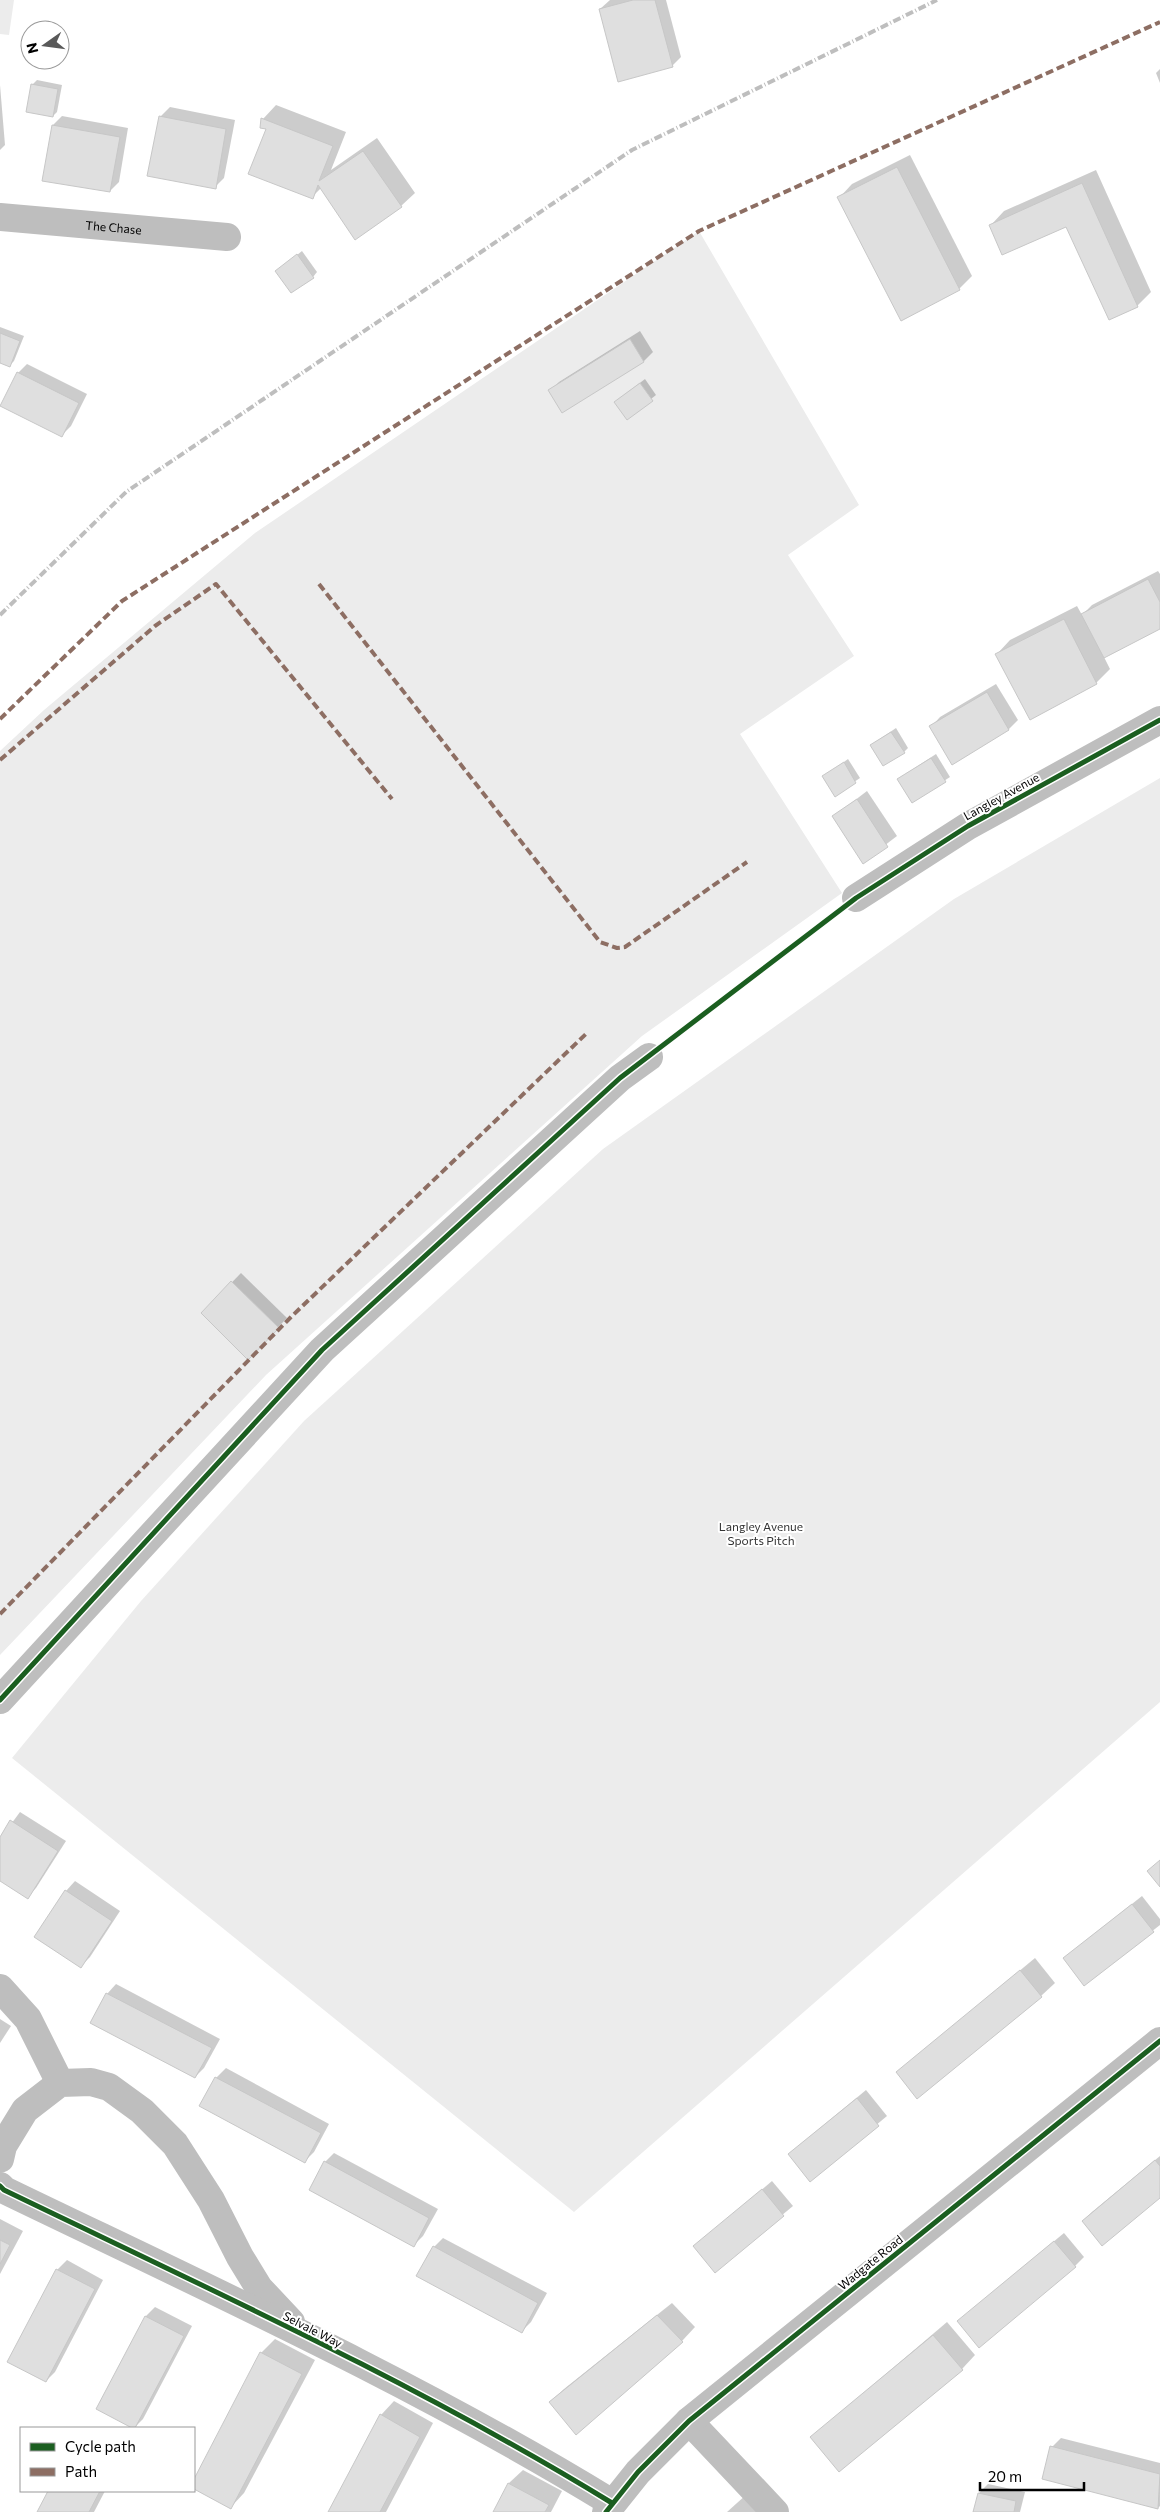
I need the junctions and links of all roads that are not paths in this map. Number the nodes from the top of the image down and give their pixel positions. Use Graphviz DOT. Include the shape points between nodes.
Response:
graph roads {
  1 [pos="0,217"];
  2 [pos="227,237"];
  3 [pos="1160,720"];
  4 [pos="856,898"];
  5 [pos="649,1057"];
  6 [pos="0,1700"];
  7 [pos="0,1988"];
  8 [pos="1160,2041"];
  9 [pos="60,2083"];
  10 [pos="0,2159"];
  11 [pos="0,2186"];
  12 [pos="314,2340"];
  13 [pos="689,2421"];
  14 [pos="609,2507"];
  15 [pos="775,2512"];
  1 -- 2 [label="street, The Chase"];
  3 -- 4 [label="street, Langley Avenue" via="968,826"];
  5 -- 6 [label="street" via="620,1078 322,1350"];
  7 -- 9 [label="street" via="28,2019"];
  8 -- 13 [label="street, Wadgate Road"];
  9 -- 10 [label="street" via="25,2110 3,2146"];
  9 -- 12 [label="street, Selvale Way" via="91,2082 109,2087 158,2125 201,2183 259,2288"];
  11 -- 12 [label="street, Selvale Way"];
  12 -- 14 [label="street, Selvale Way" via="544,2462"];
  13 -- 14 [label="street, Wadgate Road"];
  13 -- 15 [label="street"];
}
